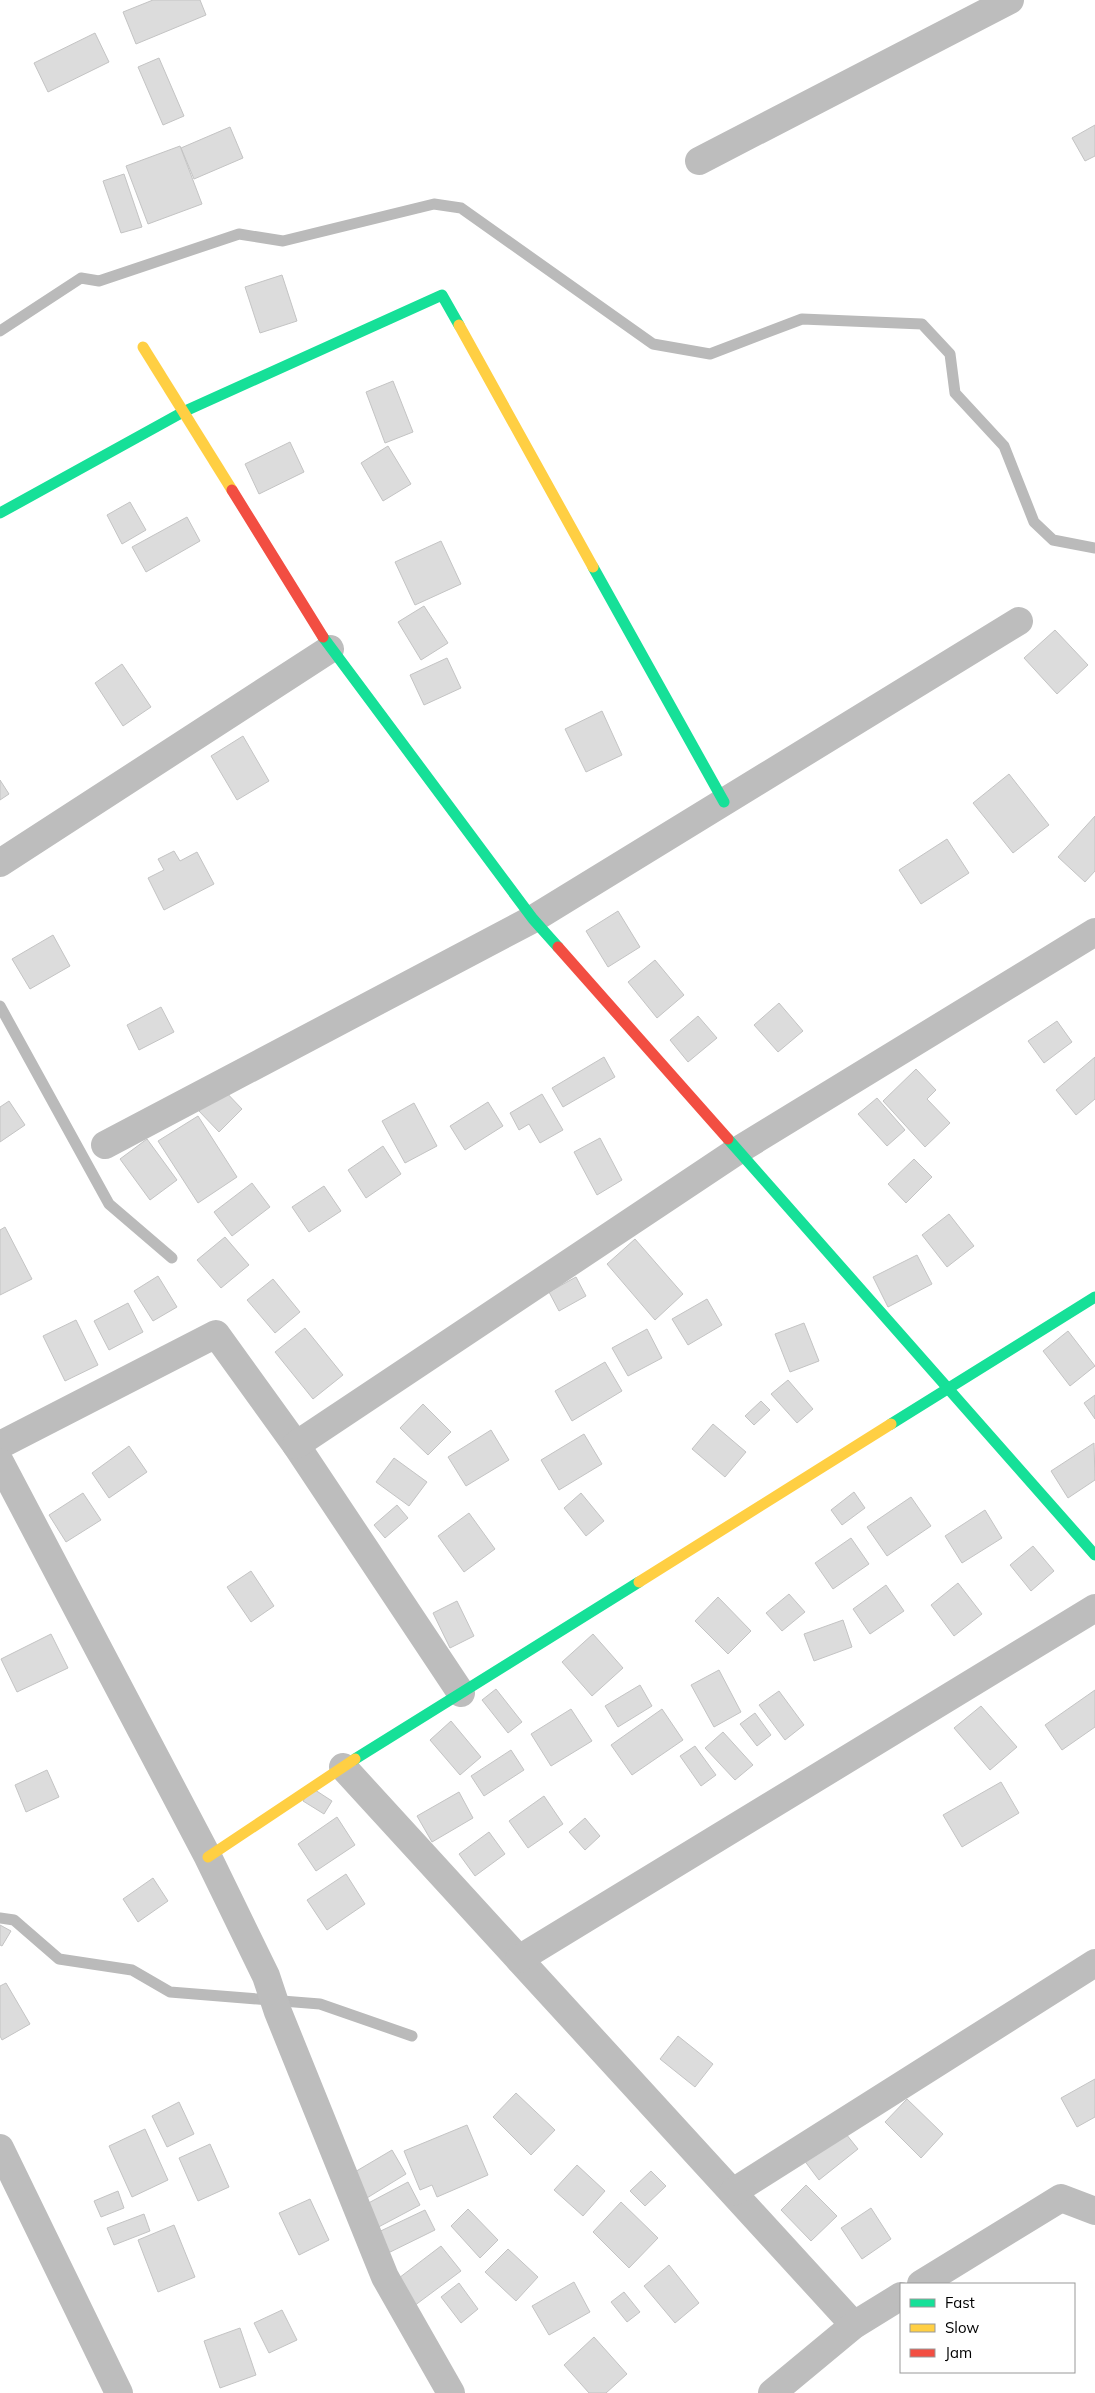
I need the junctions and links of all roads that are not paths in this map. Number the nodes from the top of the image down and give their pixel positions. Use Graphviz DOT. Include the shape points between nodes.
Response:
graph roads {
  1 [pos="1010,0"];
  2 [pos="699,162"];
  3 [pos="143,347"];
  4 [pos="184,412"];
  5 [pos="0,513"];
  6 [pos="1019,621"];
  7 [pos="330,649"];
  8 [pos="724,802"];
  9 [pos="0,863"];
  10 [pos="533,919"];
  11 [pos="1095,932"];
  12 [pos="105,1144"];
  13 [pos="737,1151"];
  14 [pos="1095,1297"];
  15 [pos="946,1389"];
  16 [pos="0,1445"];
  17 [pos="296,1445"];
  18 [pos="0,1462"];
  19 [pos="1095,1555"];
  20 [pos="1095,1608"];
  21 [pos="461,1693"];
  22 [pos="343,1767"];
  23 [pos="208,1857"];
  24 [pos="518,1959"];
  25 [pos="1095,1963"];
  26 [pos="0,2148"];
  27 [pos="733,2192"];
  28 [pos="1095,2211"];
  29 [pos="923,2283"];
  30 [pos="900,2297"];
  31 [pos="854,2325"];
  32 [pos="790,2387"];
  33 [pos="119,2393"];
  34 [pos="451,2393"];
  1 -- 2 [label="street"];
  3 -- 4 [label="street"];
  4 -- 5 [label="street"];
  4 -- 7 [label="street"];
  4 -- 8 [label="street" via="442,295"];
  6 -- 8 [label="street"];
  7 -- 9 [label="street"];
  7 -- 10 [label="street"];
  8 -- 10 [label="street"];
  10 -- 12 [label="street"];
  10 -- 13 [label="street"];
  11 -- 13 [label="street"];
  13 -- 15 [label="street"];
  13 -- 17 [label="street"];
  14 -- 15 [label="street"];
  15 -- 19 [label="street"];
  15 -- 21 [label="street"];
  16 -- 17 [label="street" via="216,1334"];
  17 -- 21 [label="street"];
  18 -- 23 [label="street"];
  20 -- 24 [label="street"];
  21 -- 22 [label="street"];
  22 -- 23 [label="street"];
  22 -- 24 [label="street"];
  23 -- 34 [label="street" via="266,1976 385,2277"];
  24 -- 27 [label="street"];
  25 -- 27 [label="street"];
  26 -- 33 [label="street"];
  27 -- 31 [label="street"];
  28 -- 29 [label="street" via="1061,2198"];
  30 -- 31 [label="street"];
  31 -- 32 [label="street"];
}
